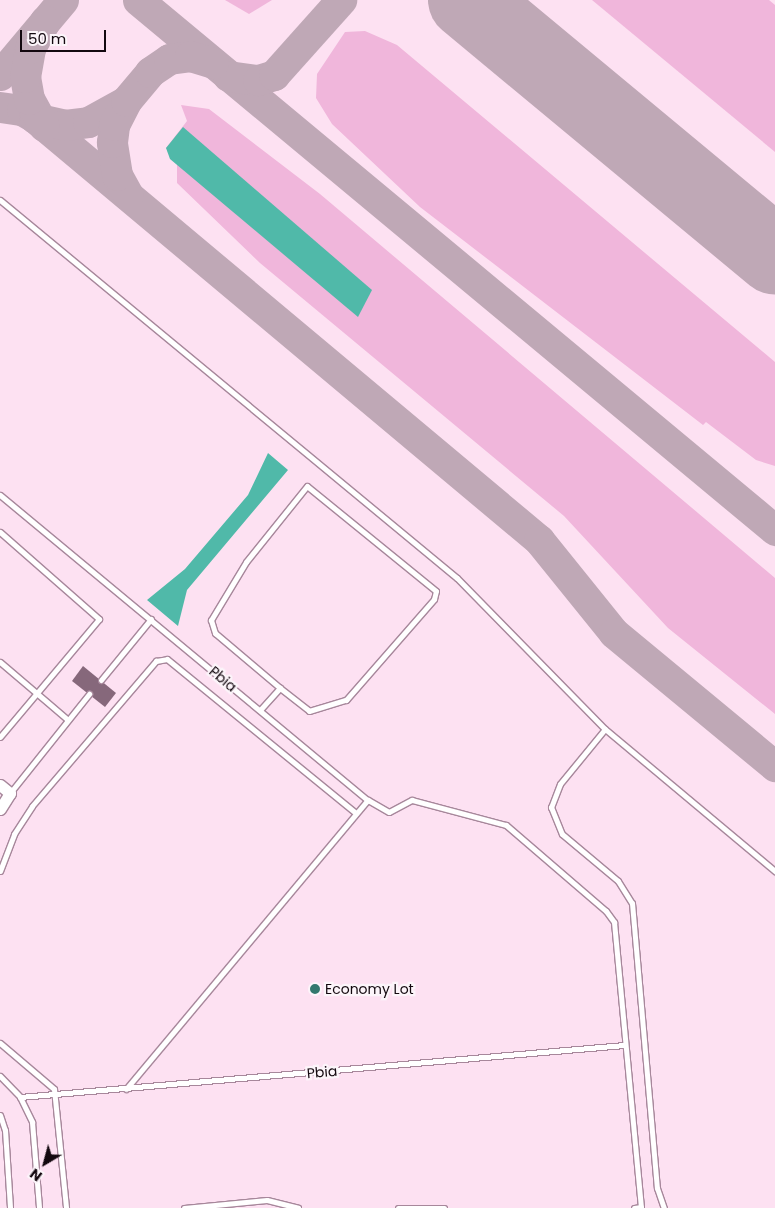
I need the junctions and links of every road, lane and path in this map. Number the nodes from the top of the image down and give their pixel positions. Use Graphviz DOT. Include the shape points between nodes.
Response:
graph roads {
  1 [pos="0,200"];
  2 [pos="0,496"];
  3 [pos="0,532"];
  4 [pos="151,619"];
  5 [pos="0,662"];
  6 [pos="101,680"];
  7 [pos="280,688"];
  8 [pos="37,694"];
  9 [pos="88,694"];
  10 [pos="260,710"];
  11 [pos="67,719"];
  12 [pos="605,729"];
  13 [pos="0,738"];
  14 [pos="0,785"];
  15 [pos="10,793"];
  16 [pos="368,800"];
  17 [pos="0,807"];
  18 [pos="356,813"];
  19 [pos="0,870"];
  20 [pos="775,871"];
  21 [pos="0,1043"];
  22 [pos="624,1044"];
  23 [pos="0,1076"];
  24 [pos="126,1089"];
  25 [pos="56,1095"];
  26 [pos="20,1097"];
  27 [pos="0,1114"];
  28 [pos="10,1208"];
  29 [pos="39,1208"];
  30 [pos="66,1208"];
  31 [pos="184,1208"];
  32 [pos="298,1208"];
  33 [pos="398,1208"];
  34 [pos="444,1208"];
  35 [pos="634,1208"];
  36 [pos="664,1208"];
  1 -- 12 [label="lane" via="457,578 545,673"];
  2 -- 4 [label="lane, Pbia"];
  3 -- 8 [label="lane" via="98,619"];
  4 -- 6 [label="lane"];
  4 -- 10 [label="lane, Pbia"];
  5 -- 8 [label="lane"];
  7 -- 7 [label="lane" via="309,711 346,700 365,683 434,599 436,591 307,486 246,562 211,620 215,633"];
  7 -- 10 [label="lane"];
  8 -- 11 [label="lane"];
  8 -- 13 [label="lane"];
  9 -- 11 [label="lane"];
  10 -- 16 [label="lane, Pbia"];
  11 -- 15 [label="lane"];
  12 -- 20 [label="lane"];
  12 -- 36 [label="lane" via="560,784 551,807 562,834 618,882 632,903 656,1188"];
  14 -- 15 [label="street"];
  15 -- 17 [label="street"];
  16 -- 18 [label="lane"];
  16 -- 22 [label="lane, Pbia" via="389,812 412,800 506,825 606,911 614,922"];
  18 -- 19 [label="lane" via="167,659 156,661 32,806 14,834"];
  18 -- 24 [label="lane"];
  21 -- 25 [label="lane" via="50,1084"];
  22 -- 24 [label="lane, Pbia"];
  22 -- 35 [label="lane" via="641,1207"];
  23 -- 26 [label="lane"];
  24 -- 25 [label="lane, Pbia"];
  25 -- 26 [label="lane, Pbia"];
  25 -- 30 [label="lane"];
  26 -- 29 [label="lane" via="32,1122"];
  27 -- 28 [label="lane" via="5,1130"];
  31 -- 32 [label="lane" via="267,1200"];
  33 -- 34 [label="lane"];
}
